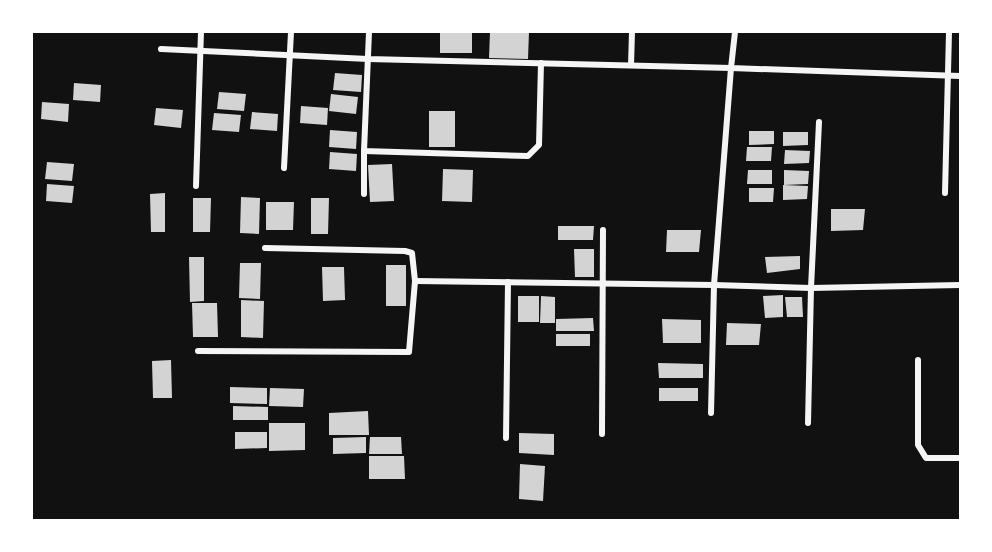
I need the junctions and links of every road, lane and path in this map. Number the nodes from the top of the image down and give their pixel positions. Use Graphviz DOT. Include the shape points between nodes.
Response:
graph roads {
  1 [pos="201,32"];
  2 [pos="291,32"];
  3 [pos="369,32"];
  4 [pos="632,32"];
  5 [pos="735,32"];
  6 [pos="949,32"];
  7 [pos="160,49"];
  8 [pos="200,51"];
  9 [pos="291,55"];
  10 [pos="368,59"];
  11 [pos="541,63"];
  12 [pos="631,65"];
  13 [pos="731,68"];
  14 [pos="947,75"];
  15 [pos="960,76"];
  16 [pos="819,122"];
  17 [pos="364,151"];
  18 [pos="284,168"];
  19 [pos="196,186"];
  20 [pos="945,193"];
  21 [pos="364,194"];
  22 [pos="603,230"];
  23 [pos="265,249"];
  24 [pos="416,281"];
  25 [pos="508,282"];
  26 [pos="603,283"];
  27 [pos="714,285"];
  28 [pos="960,285"];
  29 [pos="811,288"];
  30 [pos="198,351"];
  31 [pos="918,360"];
  32 [pos="711,413"];
  33 [pos="808,423"];
  34 [pos="602,434"];
  35 [pos="506,438"];
  36 [pos="960,459"];
  1 -- 8 [label="street"];
  2 -- 9 [label="street"];
  3 -- 10 [label="street"];
  4 -- 12 [label="street"];
  5 -- 13 [label="street"];
  6 -- 14 [label="street"];
  7 -- 8 [label="street"];
  8 -- 9 [label="street"];
  8 -- 19 [label="street"];
  9 -- 10 [label="street"];
  9 -- 18 [label="street"];
  10 -- 11 [label="street"];
  10 -- 17 [label="street"];
  11 -- 12 [label="street"];
  11 -- 17 [label="street" via="538,145 528,156"];
  12 -- 13 [label="street"];
  13 -- 14 [label="street"];
  13 -- 27 [label="street"];
  14 -- 15 [label="street"];
  14 -- 20 [label="street"];
  16 -- 29 [label="street"];
  17 -- 21 [label="street"];
  22 -- 26 [label="street"];
  23 -- 24 [label="street" via="405,251 412,254"];
  24 -- 25 [label="street"];
  24 -- 30 [label="street" via="409,352"];
  25 -- 26 [label="street"];
  25 -- 35 [label="street"];
  26 -- 27 [label="street"];
  26 -- 34 [label="street"];
  27 -- 29 [label="street"];
  27 -- 32 [label="street"];
  28 -- 29 [label="street"];
  29 -- 33 [label="street"];
  31 -- 36 [label="street" via="918,445 926,458"];
}
